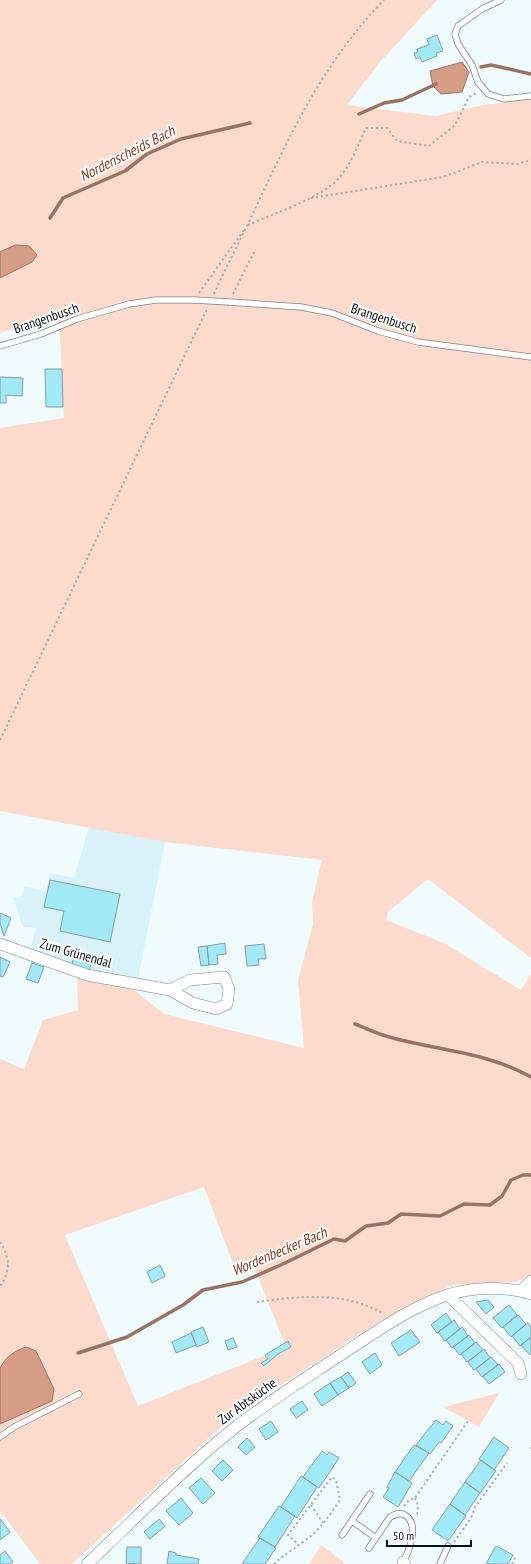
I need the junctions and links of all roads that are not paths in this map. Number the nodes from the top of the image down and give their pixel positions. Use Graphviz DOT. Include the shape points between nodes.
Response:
graph roads {
  1 [pos="501,0"];
  2 [pos="531,96"];
  3 [pos="0,346"];
  4 [pos="531,357"];
  5 [pos="0,944"];
  6 [pos="170,990"];
  7 [pos="531,1281"];
  8 [pos="526,1292"];
  9 [pos="448,1294"];
  10 [pos="521,1374"];
  11 [pos="79,1394"];
  12 [pos="0,1437"];
  13 [pos="370,1494"];
  14 [pos="352,1521"];
  15 [pos="342,1535"];
  16 [pos="376,1538"];
  17 [pos="448,1546"];
  18 [pos="370,1548"];
  19 [pos="404,1563"];
  20 [pos="88,1564"];
  21 [pos="440,1564"];
  1 -- 2 [label="lane" via="467,18 458,26 455,34 458,44 472,65 478,82 488,94 504,99"];
  3 -- 4 [label="lane, Brangenbusch, bridge" via="129,304 156,300 194,300 301,307 332,313 378,331 418,342"];
  5 -- 6 [label="street, Zum Grünendal" via="87,975"];
  6 -- 6 [label="street, Zum Grünendal" via="190,980 224,977 229,990 227,1004 216,1008 193,1003"];
  7 -- 8 [label="street, Zur Abtsküche"];
  8 -- 9 [label="street, Zur Abtsküche" via="496,1289"];
  9 -- 10 [label="street" via="518,1363"];
  9 -- 20 [label="street, Zur Abtsküche" via="393,1322 264,1405 231,1431"];
  11 -- 12 [label="lane" via="14,1427"];
  13 -- 14 [label="lane"];
  14 -- 15 [label="lane"];
  14 -- 16 [label="lane"];
  16 -- 18 [label="lane"];
  16 -- 19 [label="lane" via="390,1517 398,1514 406,1516 412,1523 411,1547"];
  17 -- 21 [label="lane"];
}
